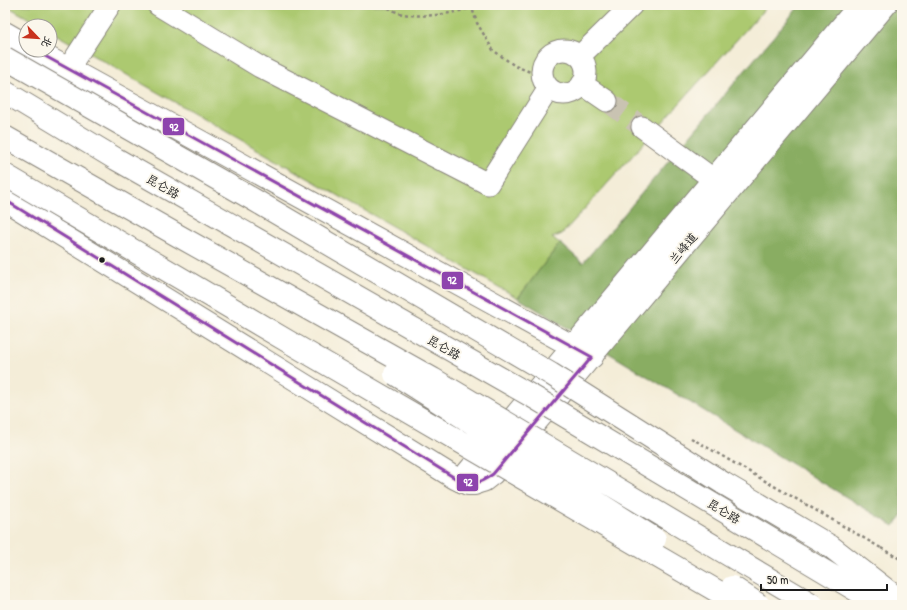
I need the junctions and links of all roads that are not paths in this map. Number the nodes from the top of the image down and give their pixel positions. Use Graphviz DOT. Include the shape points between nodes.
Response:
graph roads {
  1 [pos="110,5"];
  2 [pos="158,5"];
  3 [pos="632,5"];
  4 [pos="859,5"];
  5 [pos="886,5"];
  6 [pos="5,33"];
  7 [pos="18,40"];
  8 [pos="580,56"];
  9 [pos="5,58"];
  10 [pos="48,58"];
  11 [pos="68,69"];
  12 [pos="546,82"];
  13 [pos="582,84"];
  14 [pos="5,92"];
  15 [pos="607,101"];
  16 [pos="642,127"];
  17 [pos="5,137"];
  18 [pos="5,175"];
  19 [pos="713,179"];
  20 [pos="730,192"];
  21 [pos="5,200"];
  22 [pos="177,235"];
  23 [pos="572,347"];
  24 [pos="592,357"];
  25 [pos="535,398"];
  26 [pos="467,483"];
  27 [pos="723,483"];
  28 [pos="830,546"];
  29 [pos="902,584"];
  30 [pos="902,602"];
  31 [pos="741,605"];
  32 [pos="759,605"];
  33 [pos="813,605"];
  34 [pos="882,605"];
  35 [pos="887,605"];
  1 -- 11 [label="street"];
  2 -- 12 [label="street" via="260,67 488,184"];
  3 -- 8 [label="street"];
  4 -- 19 [label="street, 兰峰道"];
  5 -- 20 [label="street, 兰峰道"];
  6 -- 7 [label="main road"];
  8 -- 12 [label="street" via="567,49 553,52 544,62"];
  8 -- 13 [label="street" via="586,70"];
  9 -- 27 [label="main road, bridge" via="551,374"];
  10 -- 11 [label="main road"];
  11 -- 23 [label="main road"];
  12 -- 13 [label="street" via="555,92 563,94 577,90"];
  13 -- 15 [label="street"];
  14 -- 25 [label="main road, 昆仑路, bridge" via="116,159"];
  16 -- 19 [label="street"];
  17 -- 22 [label="main road, bridge"];
  18 -- 31 [label="main road, bridge"];
  19 -- 20 [label="street"];
  19 -- 23 [label="street, 兰峰道"];
  20 -- 24 [label="street, 兰峰道"];
  21 -- 26 [label="main road"];
  22 -- 32 [label="main road, bridge"];
  22 -- 33 [label="main road, bridge" via="433,379"];
  23 -- 24 [label="main road"];
  23 -- 26 [label="street, 兰峰道"];
  24 -- 26 [label="street, 兰峰道" via="493,474 484,481"];
  25 -- 27 [label="main road, bridge"];
  25 -- 34 [label="main road, 昆仑路, bridge"];
  27 -- 28 [label="main road"];
  28 -- 29 [label="main road, bridge"];
  28 -- 30 [label="main road, bridge"];
  29 -- 35 [label="main road"];
}
